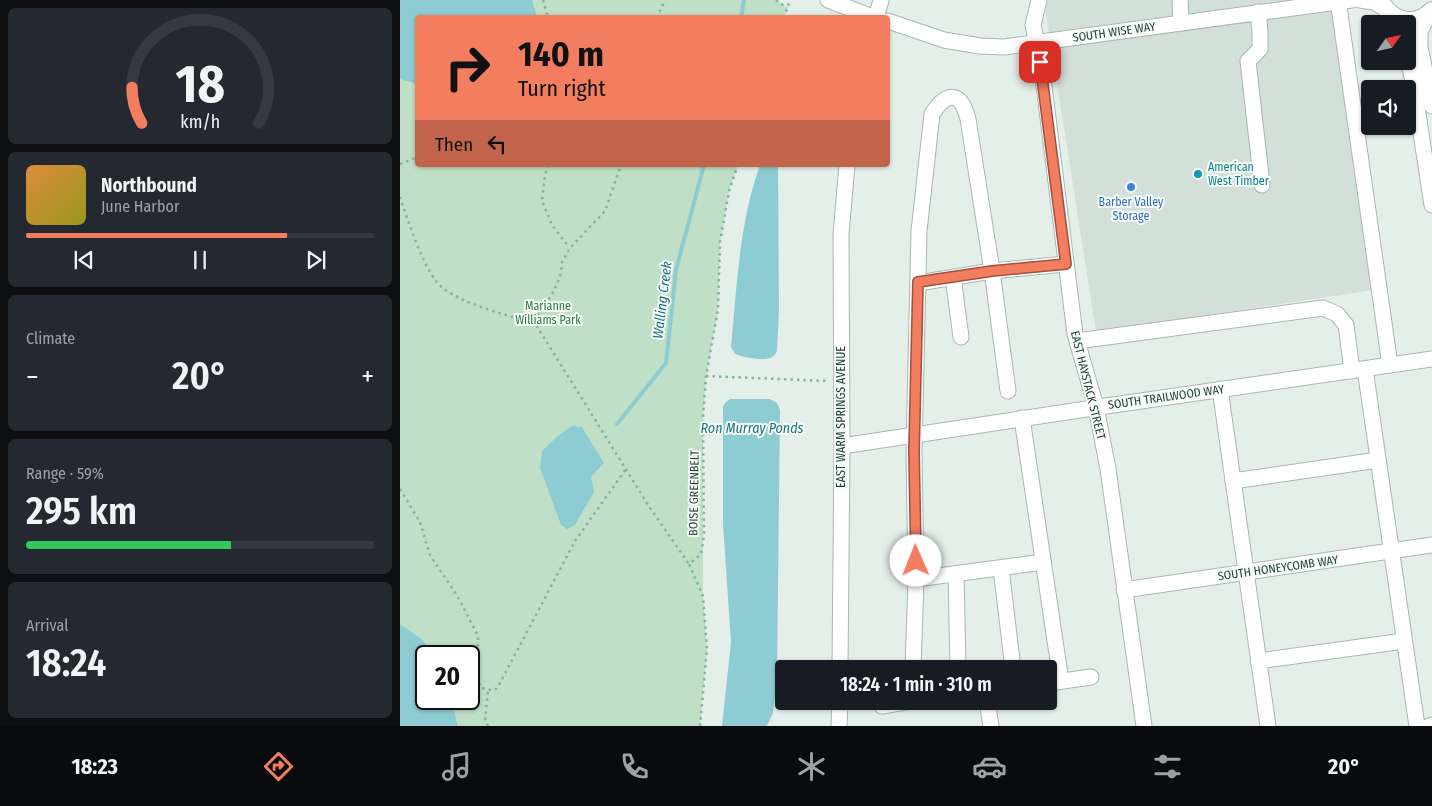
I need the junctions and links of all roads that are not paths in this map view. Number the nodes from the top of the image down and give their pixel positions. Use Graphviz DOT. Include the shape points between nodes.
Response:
graph roads {
  1 [pos="828,0"];
  2 [pos="881,0"];
  3 [pos="1039,0"];
  4 [pos="1180,0"];
  5 [pos="1360,0"];
  6 [pos="1343,1"];
  7 [pos="1317,2"];
  8 [pos="1268,7"];
  9 [pos="1431,10"];
  10 [pos="1389,12"];
  11 [pos="867,15"];
  12 [pos="876,15"];
  13 [pos="890,22"];
  14 [pos="1181,23"];
  15 [pos="1036,43"];
  16 [pos="1410,70"];
  17 [pos="1432,106"];
  18 [pos="847,167"];
  19 [pos="1430,174"];
  20 [pos="1262,185"];
  21 [pos="1432,205"];
  22 [pos="1066,264"];
  23 [pos="992,271"];
  24 [pos="953,277"];
  25 [pos="918,282"];
  26 [pos="961,336"];
  27 [pos="1077,341"];
  28 [pos="1432,359"];
  29 [pos="1390,365"];
  30 [pos="1358,370"];
  31 [pos="1220,389"];
  32 [pos="1008,391"];
  33 [pos="1096,407"];
  34 [pos="1022,418"];
  35 [pos="915,435"];
  36 [pos="842,446"];
  37 [pos="1378,460"];
  38 [pos="1233,481"];
  39 [pos="1432,545"];
  40 [pos="1391,551"];
  41 [pos="1043,562"];
  42 [pos="1001,568"];
  43 [pos="1246,572"];
  44 [pos="956,574"];
  45 [pos="916,580"];
  46 [pos="1124,590"];
  47 [pos="1404,641"];
  48 [pos="840,660"];
  49 [pos="913,660"];
  50 [pos="958,660"];
  51 [pos="1012,660"];
  52 [pos="1053,660"];
  53 [pos="1258,661"];
  54 [pos="1091,677"];
  55 [pos="1057,682"];
  56 [pos="840,710"];
  57 [pos="988,710"];
  58 [pos="839,726"];
  59 [pos="991,726"];
  60 [pos="1144,726"];
  61 [pos="1268,726"];
  62 [pos="1417,726"];
  1 -- 11 [label="street"];
  2 -- 12 [label="street"];
  3 -- 15 [label="street, EAST HAYSTACK STREET" via="1033,25"];
  4 -- 14 [label="street"];
  5 -- 10 [label="street" via="1374,2"];
  6 -- 7 [label="street, SOUTH WISE WAY"];
  6 -- 29 [label="street"];
  7 -- 8 [label="street, SOUTH WISE WAY"];
  8 -- 14 [label="street, SOUTH WISE WAY"];
  8 -- 20 [label="street" via="1260,31 1260,49 1248,61"];
  9 -- 10 [label="street" via="1424,16 1409,20"];
  9 -- 17 [label="street" via="1420,32 1420,47"];
  13 -- 15 [label="street, SOUTH WISE WAY" via="944,40 980,46"];
  14 -- 15 [label="street, SOUTH WISE WAY"];
  15 -- 22 [label="street, EAST HAYSTACK STREET"];
  16 -- 19 [label="street"];
  18 -- 36 [label="street, EAST WARM SPRINGS AVENUE" via="841,234"];
  19 -- 21 [label="street"];
  22 -- 23 [label="street"];
  22 -- 27 [label="street, EAST HAYSTACK STREET"];
  23 -- 24 [label="street"];
  23 -- 25 [label="street" via="967,113 960,99 946,99 932,114 919,231"];
  23 -- 32 [label="street"];
  24 -- 25 [label="street"];
  24 -- 26 [label="street"];
  25 -- 35 [label="street"];
  27 -- 30 [label="street" via="1323,308 1337,314 1346,325"];
  27 -- 33 [label="street, EAST HAYSTACK STREET"];
  28 -- 29 [label="street, SOUTH TRAILWOOD WAY"];
  29 -- 30 [label="street, SOUTH TRAILWOOD WAY"];
  30 -- 31 [label="street, SOUTH TRAILWOOD WAY"];
  30 -- 37 [label="street"];
  31 -- 33 [label="street, SOUTH TRAILWOOD WAY"];
  31 -- 38 [label="street"];
  33 -- 34 [label="street, SOUTH TRAILWOOD WAY"];
  33 -- 46 [label="street, EAST HAYSTACK STREET"];
  34 -- 35 [label="street, SOUTH TRAILWOOD WAY"];
  34 -- 41 [label="street"];
  35 -- 36 [label="street, SOUTH TRAILWOOD WAY"];
  35 -- 45 [label="street"];
  36 -- 48 [label="street, EAST WARM SPRINGS AVENUE"];
  37 -- 38 [label="street"];
  37 -- 40 [label="street"];
  38 -- 43 [label="street"];
  39 -- 40 [label="street, SOUTH HONEYCOMB WAY"];
  40 -- 43 [label="street, SOUTH HONEYCOMB WAY"];
  40 -- 47 [label="street"];
  41 -- 42 [label="street"];
  41 -- 52 [label="street"];
  42 -- 44 [label="street"];
  42 -- 51 [label="street"];
  43 -- 46 [label="street, SOUTH HONEYCOMB WAY"];
  43 -- 53 [label="street"];
  44 -- 45 [label="street"];
  44 -- 50 [label="street"];
  45 -- 49 [label="street"];
  46 -- 60 [label="street, EAST HAYSTACK STREET"];
  47 -- 53 [label="street"];
  47 -- 62 [label="street"];
  53 -- 61 [label="street"];
  54 -- 55 [label="street"];
  56 -- 58 [label="street"];
  57 -- 59 [label="street"];
}
